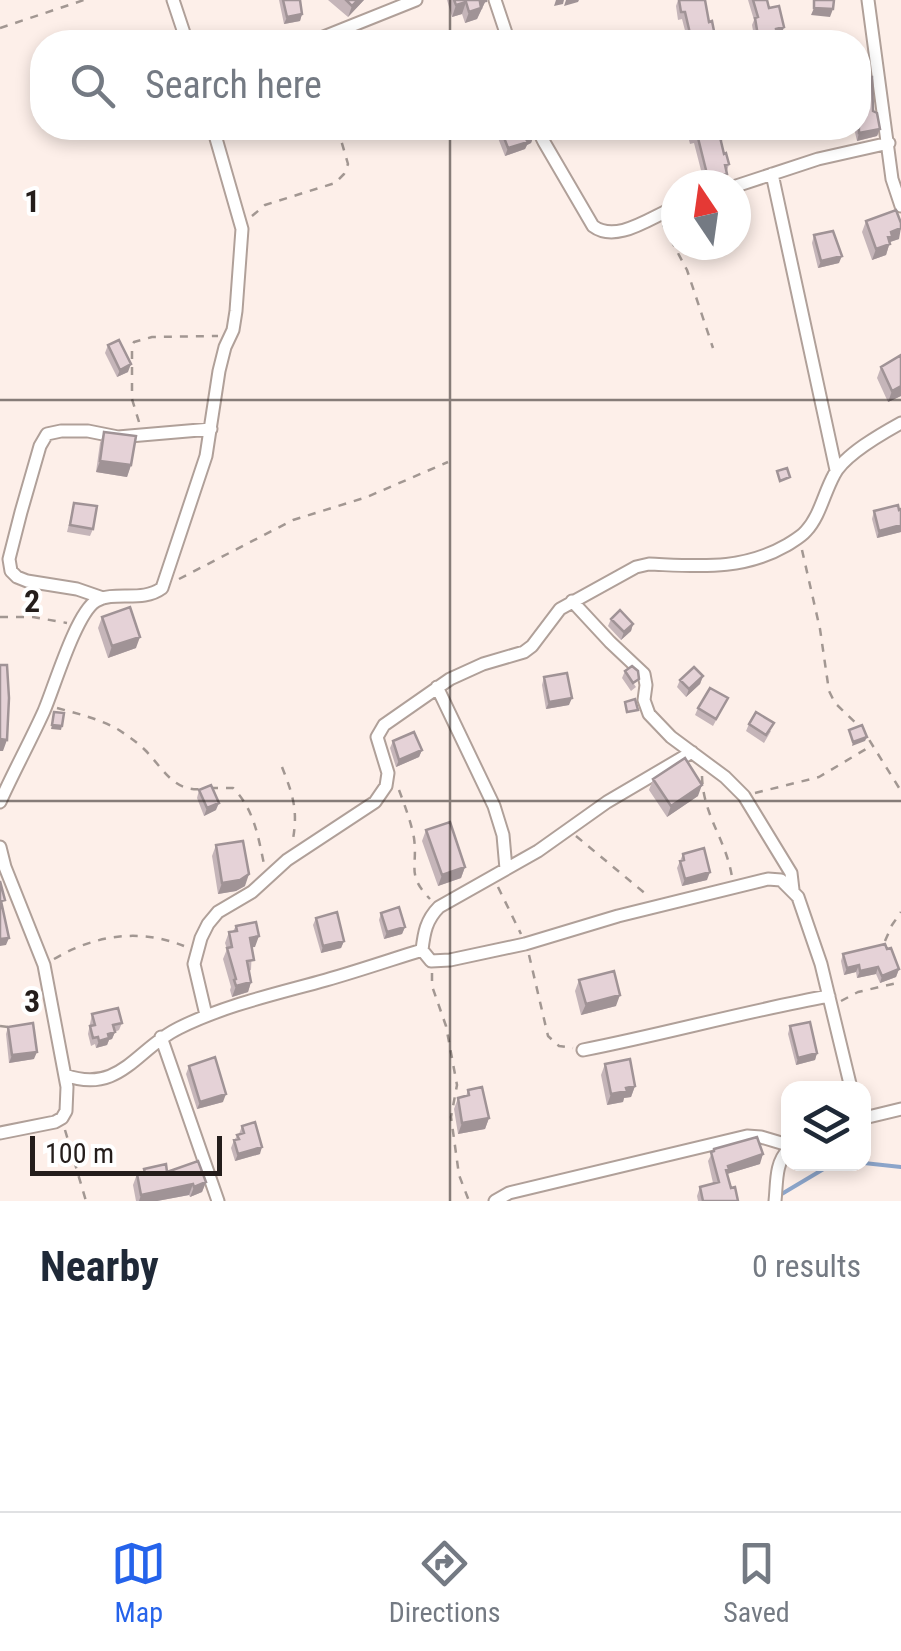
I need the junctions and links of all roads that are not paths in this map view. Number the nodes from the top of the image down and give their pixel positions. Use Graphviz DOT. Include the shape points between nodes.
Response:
graph roads {
  1 [pos="172,0"];
  2 [pos="416,0"];
  3 [pos="495,0"];
  4 [pos="868,0"];
  5 [pos="182,30"];
  6 [pos="341,30"];
  7 [pos="505,30"];
  8 [pos="216,140"];
  9 [pos="543,140"];
  10 [pos="889,143"];
  11 [pos="896,170"];
  12 [pos="772,174"];
  13 [pos="751,181"];
  14 [pos="901,206"];
  15 [pos="661,213"];
  16 [pos="901,423"];
  17 [pos="211,429"];
  18 [pos="836,470"];
  19 [pos="104,598"];
  20 [pos="572,601"];
  21 [pos="437,687"];
  22 [pos="697,755"];
  23 [pos="0,802"];
  24 [pos="0,846"];
  25 [pos="506,869"];
  26 [pos="793,890"];
  27 [pos="422,950"];
  28 [pos="829,996"];
  29 [pos="206,1016"];
  30 [pos="162,1037"];
  31 [pos="583,1050"];
  32 [pos="65,1075"];
  33 [pos="850,1081"];
  34 [pos="871,1109"];
  35 [pos="901,1109"];
  36 [pos="886,1112"];
  37 [pos="871,1116"];
  38 [pos="0,1133"];
  39 [pos="781,1145"];
  40 [pos="781,1159"];
  41 [pos="218,1201"];
  42 [pos="495,1201"];
  43 [pos="776,1201"];
  1 -- 5 [label="street"];
  2 -- 6 [label="street"];
  3 -- 7 [label="street"];
  4 -- 10 [label="street"];
  8 -- 17 [label="street" via="242,229 234,330 219,371"];
  9 -- 15 [label="street" via="599,231 613,234"];
  10 -- 11 [label="street"];
  10 -- 12 [label="street"];
  11 -- 14 [label="street"];
  12 -- 13 [label="street"];
  12 -- 18 [label="street"];
  16 -- 18 [label="street"];
  17 -- 19 [label="street" via="162,588 153,595"];
  17 -- 19 [label="street" via="118,437 47,434 9,559 12,571 27,581"];
  18 -- 20 [label="street" via="806,531 762,558 649,564"];
  19 -- 23 [label="street" via="93,602 79,626"];
  20 -- 21 [label="street" via="524,652"];
  20 -- 22 [label="street" via="639,668 649,714"];
  21 -- 25 [label="street" via="494,806"];
  21 -- 29 [label="street" via="378,732 388,773 375,802 287,860 208,924 194,964"];
  22 -- 25 [label="street" via="656,772"];
  22 -- 26 [label="street" via="744,796 792,874"];
  24 -- 32 [label="street" via="44,965"];
  25 -- 27 [label="street" via="439,907 425,927"];
  26 -- 27 [label="street" via="768,879 450,960 431,961"];
  26 -- 28 [label="street"];
  27 -- 29 [label="street"];
  28 -- 31 [label="street"];
  28 -- 33 [label="street"];
  29 -- 30 [label="street"];
  30 -- 32 [label="street" via="118,1072 85,1082"];
  30 -- 41 [label="street"];
  32 -- 38 [label="street" via="62,1118"];
  34 -- 36 [label="street"];
  35 -- 36 [label="street"];
  36 -- 37 [label="street"];
  39 -- 42 [label="street" via="747,1136"];
  40 -- 43 [label="street"];
}
